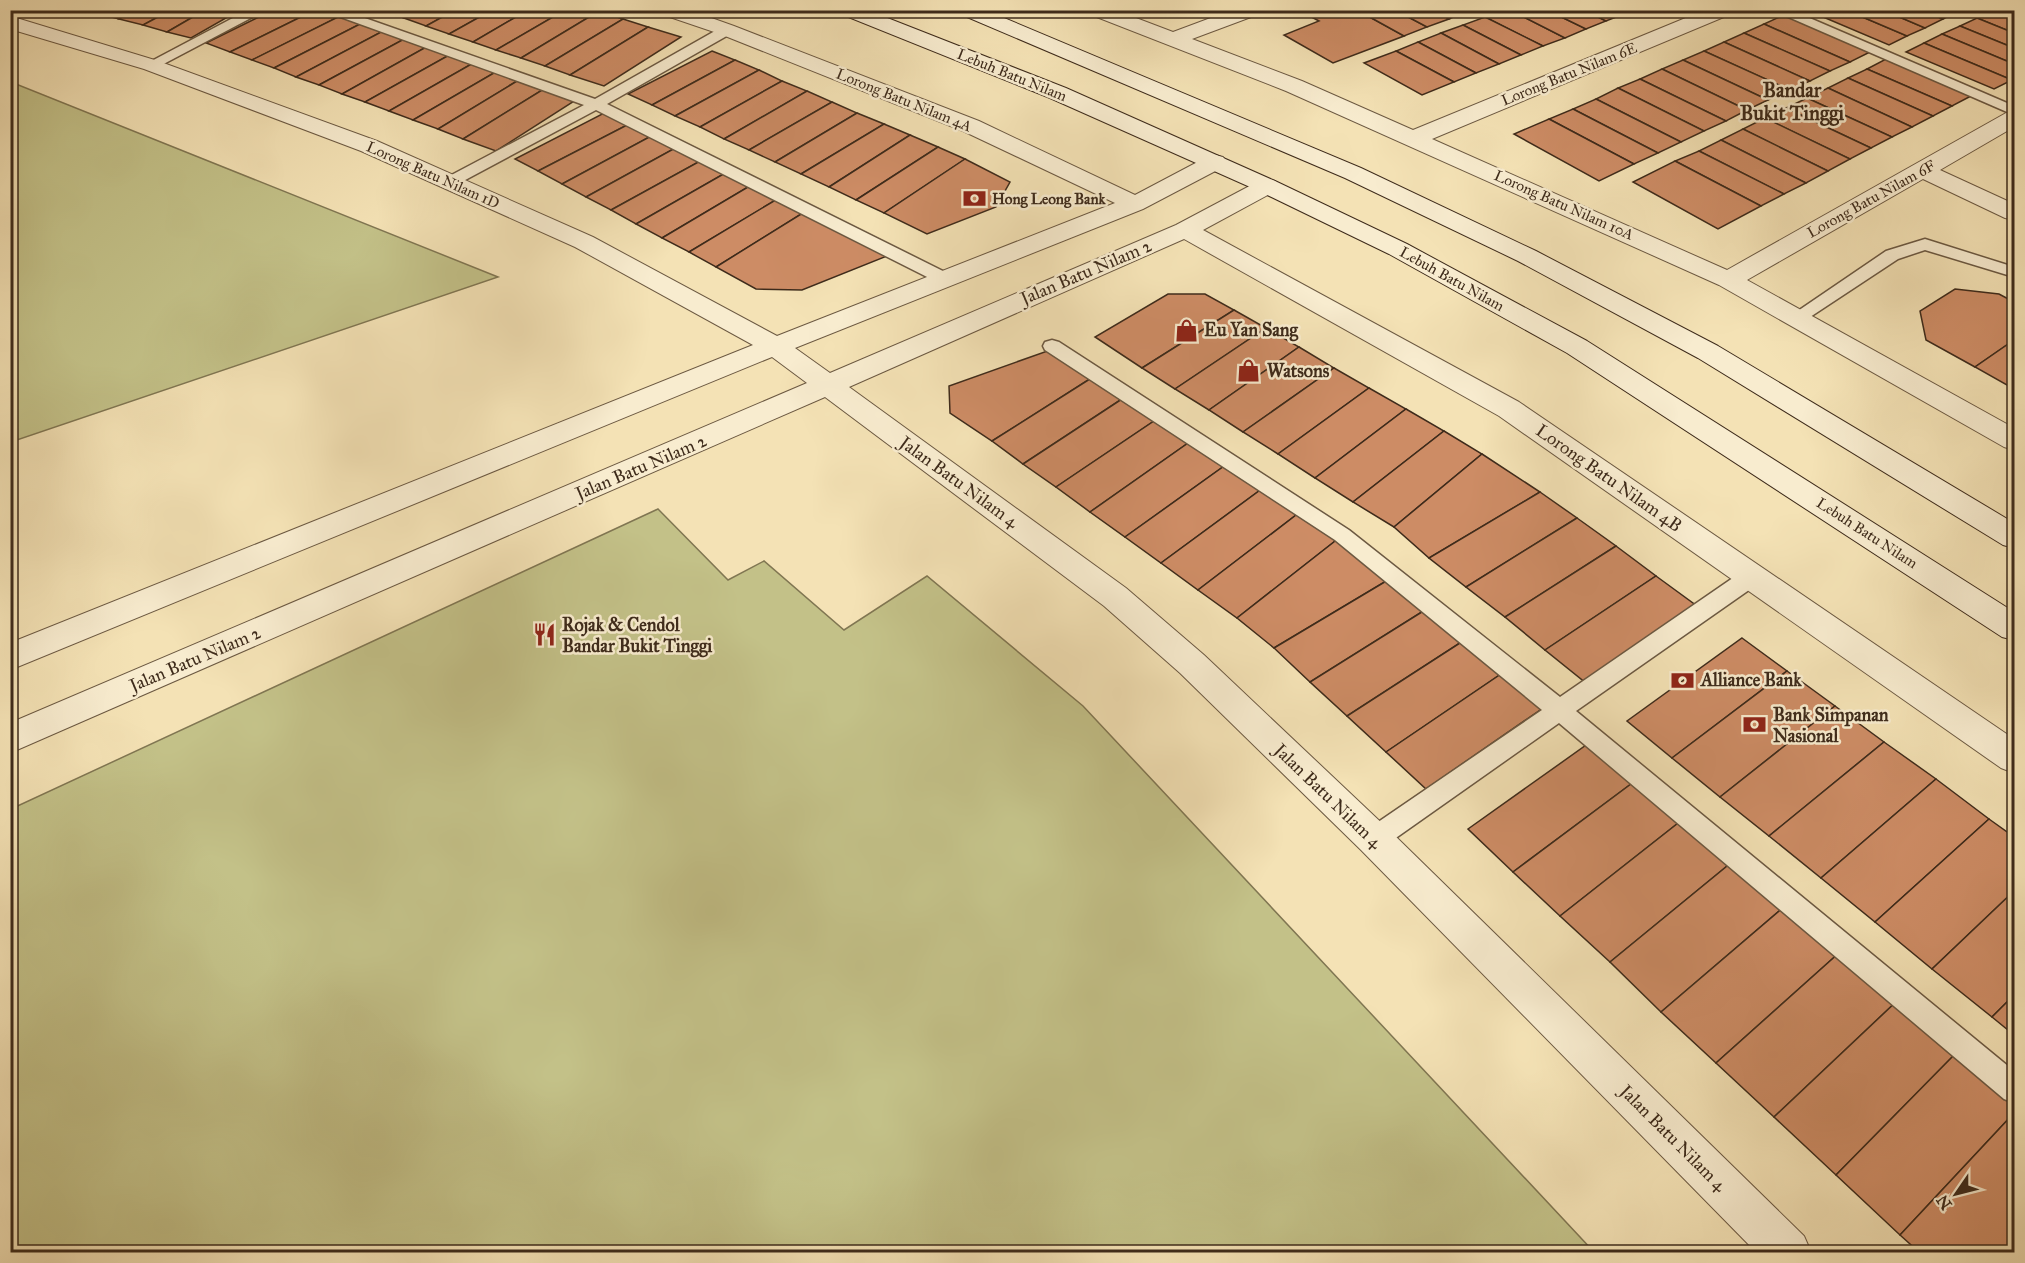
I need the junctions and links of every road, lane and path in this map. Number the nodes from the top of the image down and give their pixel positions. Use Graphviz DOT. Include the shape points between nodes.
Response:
graph roads {
  1 [pos="260,10"];
  2 [pos="327,10"];
  3 [pos="668,10"];
  4 [pos="848,10"];
  5 [pos="967,10"];
  6 [pos="1096,10"];
  7 [pos="1252,10"];
  8 [pos="1725,10"];
  9 [pos="1778,10"];
  10 [pos="10,22"];
  11 [pos="727,30"];
  12 [pos="1174,39"];
  13 [pos="151,65"];
  14 [pos="596,104"];
  15 [pos="2014,111"];
  16 [pos="2014,118"];
  17 [pos="1224,119"];
  18 [pos="1414,138"];
  19 [pos="1215,162"];
  20 [pos="1923,170"];
  21 [pos="1278,175"];
  22 [pos="448,183"];
  23 [pos="1135,204"];
  24 [pos="2014,213"];
  25 [pos="1185,230"];
  26 [pos="2014,272"];
  27 [pos="945,279"];
  28 [pos="1728,280"];
  29 [pos="1798,317"];
  30 [pos="775,346"];
  31 [pos="1052,346"];
  32 [pos="828,386"];
  33 [pos="2014,440"];
  34 [pos="2014,537"];
  35 [pos="1751,577"];
  36 [pos="2014,628"];
  37 [pos="10,657"];
  38 [pos="1559,710"];
  39 [pos="10,739"];
  40 [pos="2014,758"];
  41 [pos="1374,839"];
  42 [pos="2014,1089"];
  43 [pos="1788,1252"];
  1 -- 13 [label="lane"];
  2 -- 14 [label="lane"];
  3 -- 11 [label="street, Lorong Batu Nilam 4A"];
  4 -- 19 [label="street, Lebuh Batu Nilam" via="1058,93"];
  5 -- 17 [label="street"];
  6 -- 12 [label="street, Lorong Batu Nilam 10A"];
  7 -- 12 [label="street"];
  8 -- 18 [label="street, Lorong Batu Nilam 6E"];
  9 -- 15 [label="lane"];
  10 -- 13 [label="street, Lorong Batu Nilam 1D"];
  11 -- 14 [label="lane"];
  11 -- 23 [label="street, Lorong Batu Nilam 4A" via="971,126"];
  12 -- 18 [label="street, Lorong Batu Nilam 10A"];
  13 -- 22 [label="street, Lorong Batu Nilam 1D" via="369,146"];
  14 -- 22 [label="lane"];
  14 -- 27 [label="lane"];
  16 -- 20 [label="street, Lorong Batu Nilam 6F"];
  17 -- 21 [label="street"];
  17 -- 34 [label="street" via="1353,173 1567,277 1708,352"];
  18 -- 28 [label="street, Lorong Batu Nilam 10A"];
  19 -- 21 [label="street, Lebuh Batu Nilam"];
  19 -- 23 [label="street"];
  20 -- 24 [label="street"];
  20 -- 28 [label="street, Lorong Batu Nilam 6F"];
  21 -- 25 [label="street, Jalan Batu Nilam 2"];
  21 -- 36 [label="street, Lebuh Batu Nilam" via="1398,249 1577,347"];
  22 -- 30 [label="street, Lorong Batu Nilam 1D" via="584,242"];
  23 -- 27 [label="street"];
  25 -- 32 [label="street, Jalan Batu Nilam 2"];
  25 -- 35 [label="street, Lorong Batu Nilam 4B" via="1509,409"];
  26 -- 29 [label="lane" via="1925,244 1892,255"];
  27 -- 30 [label="street"];
  28 -- 29 [label="street, Lorong Batu Nilam 10A"];
  29 -- 33 [label="street, Lorong Batu Nilam 10A"];
  30 -- 32 [label="street, Lorong Batu Nilam 1D"];
  30 -- 37 [label="street"];
  31 -- 38 [label="lane" via="1342,535"];
  32 -- 39 [label="street, Jalan Batu Nilam 2"];
  32 -- 41 [label="street, Jalan Batu Nilam 4" via="1116,597 1192,664"];
  35 -- 38 [label="lane"];
  35 -- 40 [label="street, Lorong Batu Nilam 4B"];
  38 -- 41 [label="lane"];
  38 -- 42 [label="lane"];
  41 -- 43 [label="street, Jalan Batu Nilam 4"];
}
